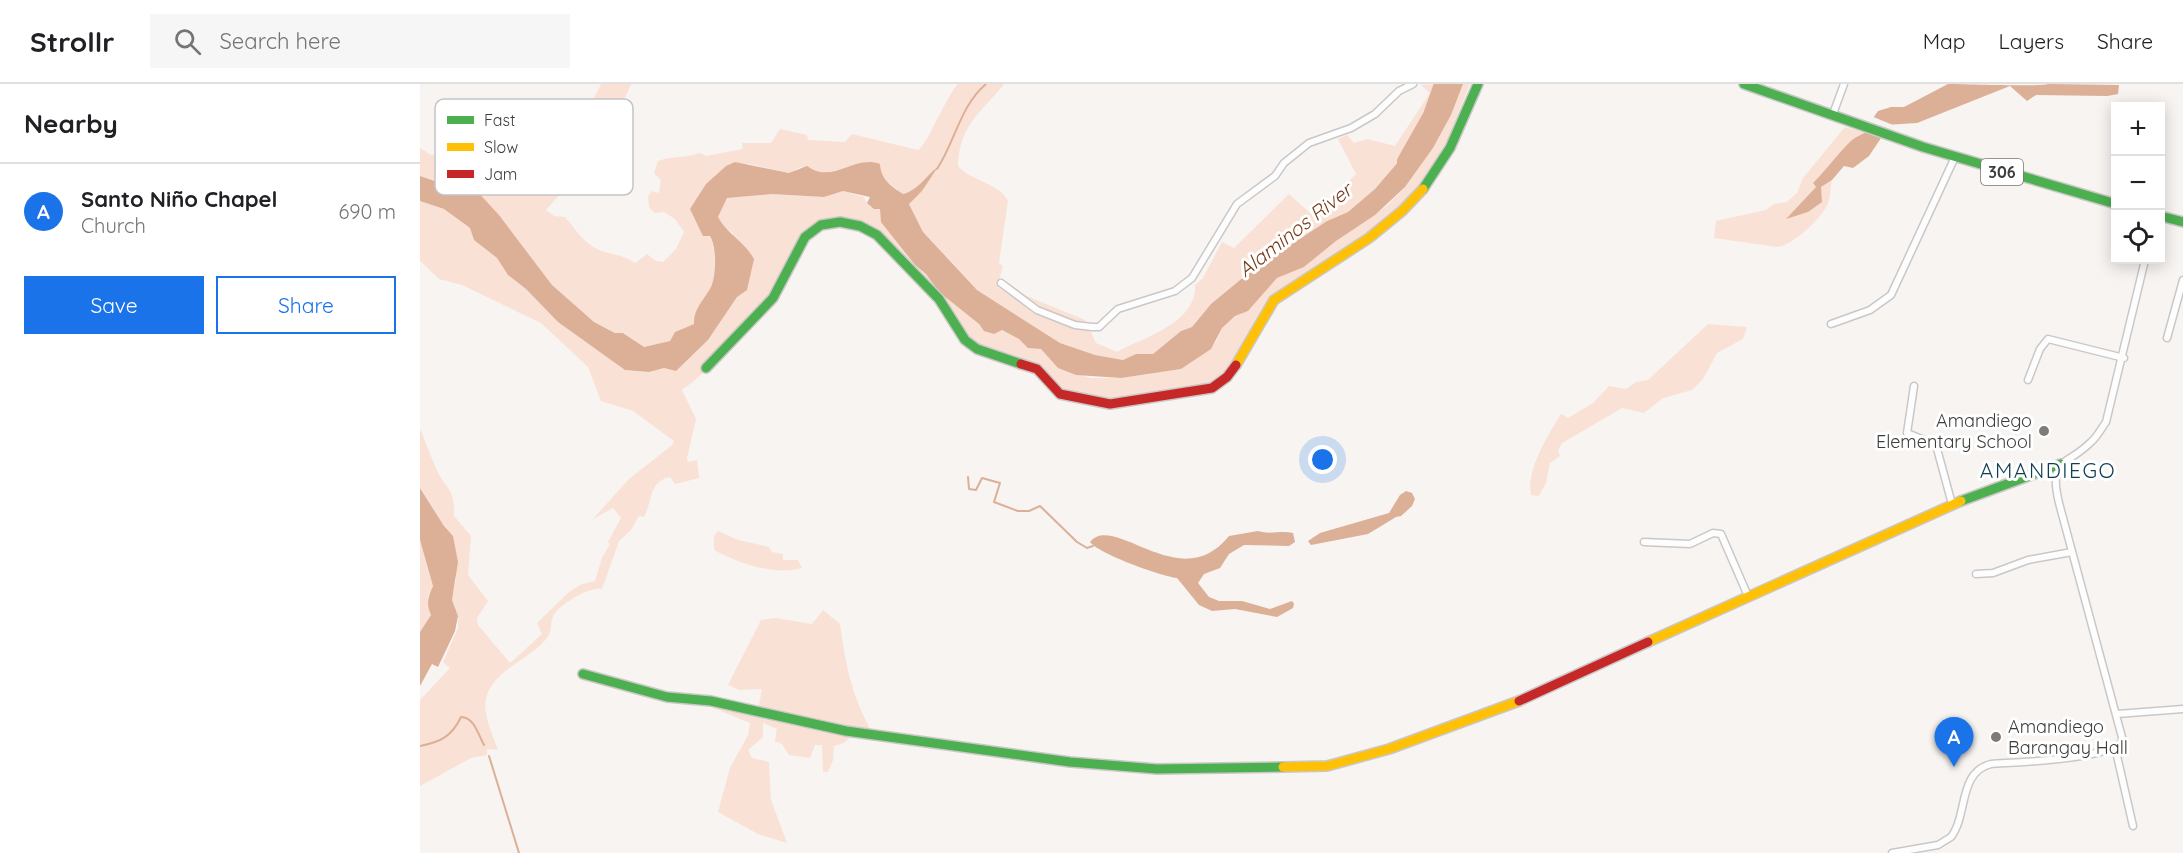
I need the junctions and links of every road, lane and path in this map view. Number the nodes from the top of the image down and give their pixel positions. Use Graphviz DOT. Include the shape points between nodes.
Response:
graph roads {
  1 [pos="1413,84"];
  2 [pos="1478,84"];
  3 [pos="1744,84"];
  4 [pos="1844,84"];
  5 [pos="1833,114"];
  6 [pos="1955,157"];
  7 [pos="2111,203"];
  8 [pos="2165,217"];
  9 [pos="2183,222"];
  10 [pos="2144,264"];
  11 [pos="2183,280"];
  12 [pos="1000,283"];
  13 [pos="1831,324"];
  14 [pos="2167,338"];
  15 [pos="2124,358"];
  16 [pos="706,368"];
  17 [pos="2028,380"];
  18 [pos="1914,386"];
  19 [pos="2061,464"];
  20 [pos="1952,504"];
  21 [pos="1644,542"];
  22 [pos="2072,552"];
  23 [pos="1976,574"];
  24 [pos="1748,596"];
  25 [pos="583,674"];
  26 [pos="2183,709"];
  27 [pos="2117,714"];
  28 [pos="2115,747"];
  29 [pos="2133,826"];
  30 [pos="1892,853"];
  1 -- 12 [label="street" via="1390,97 1375,114 1350,128 1309,142 1284,163 1275,176 1237,204 1192,278 1175,291 1118,309 1099,327 1092,327 1075,325 1037,310"];
  2 -- 16 [label="street" via="1450,148 1426,185 1369,238 1274,300 1242,357 1227,377 1212,388 1110,404 1060,394 1037,369 977,349 965,340 939,300 876,235 867,228 837,222 806,235 775,296"];
  3 -- 5 [label="street, 306"];
  4 -- 5 [label="street"];
  5 -- 6 [label="street, 306"];
  6 -- 7 [label="street, 306"];
  6 -- 13 [label="street" via="1891,295 1870,310"];
  8 -- 9 [label="street"];
  10 -- 15 [label="street"];
  11 -- 14 [label="street"];
  15 -- 17 [label="street" via="2048,339"];
  15 -- 19 [label="street" via="2106,422 2090,443"];
  18 -- 20 [label="street" via="1907,432 1936,445"];
  19 -- 20 [label="street"];
  19 -- 22 [label="street" via="2057,492"];
  20 -- 24 [label="street"];
  21 -- 24 [label="street" via="1690,544 1713,533 1721,534"];
  22 -- 23 [label="street"];
  22 -- 27 [label="street"];
  24 -- 25 [label="street" via="1503,708 1365,757 1327,766 1157,769 1070,762 846,731 711,701 667,697"];
  26 -- 27 [label="street"];
  27 -- 28 [label="street" via="2124,736 2122,744"];
  28 -- 29 [label="street"];
  28 -- 30 [label="street" via="2081,756 1978,768 1970,779 1951,837 1938,845"];
}
